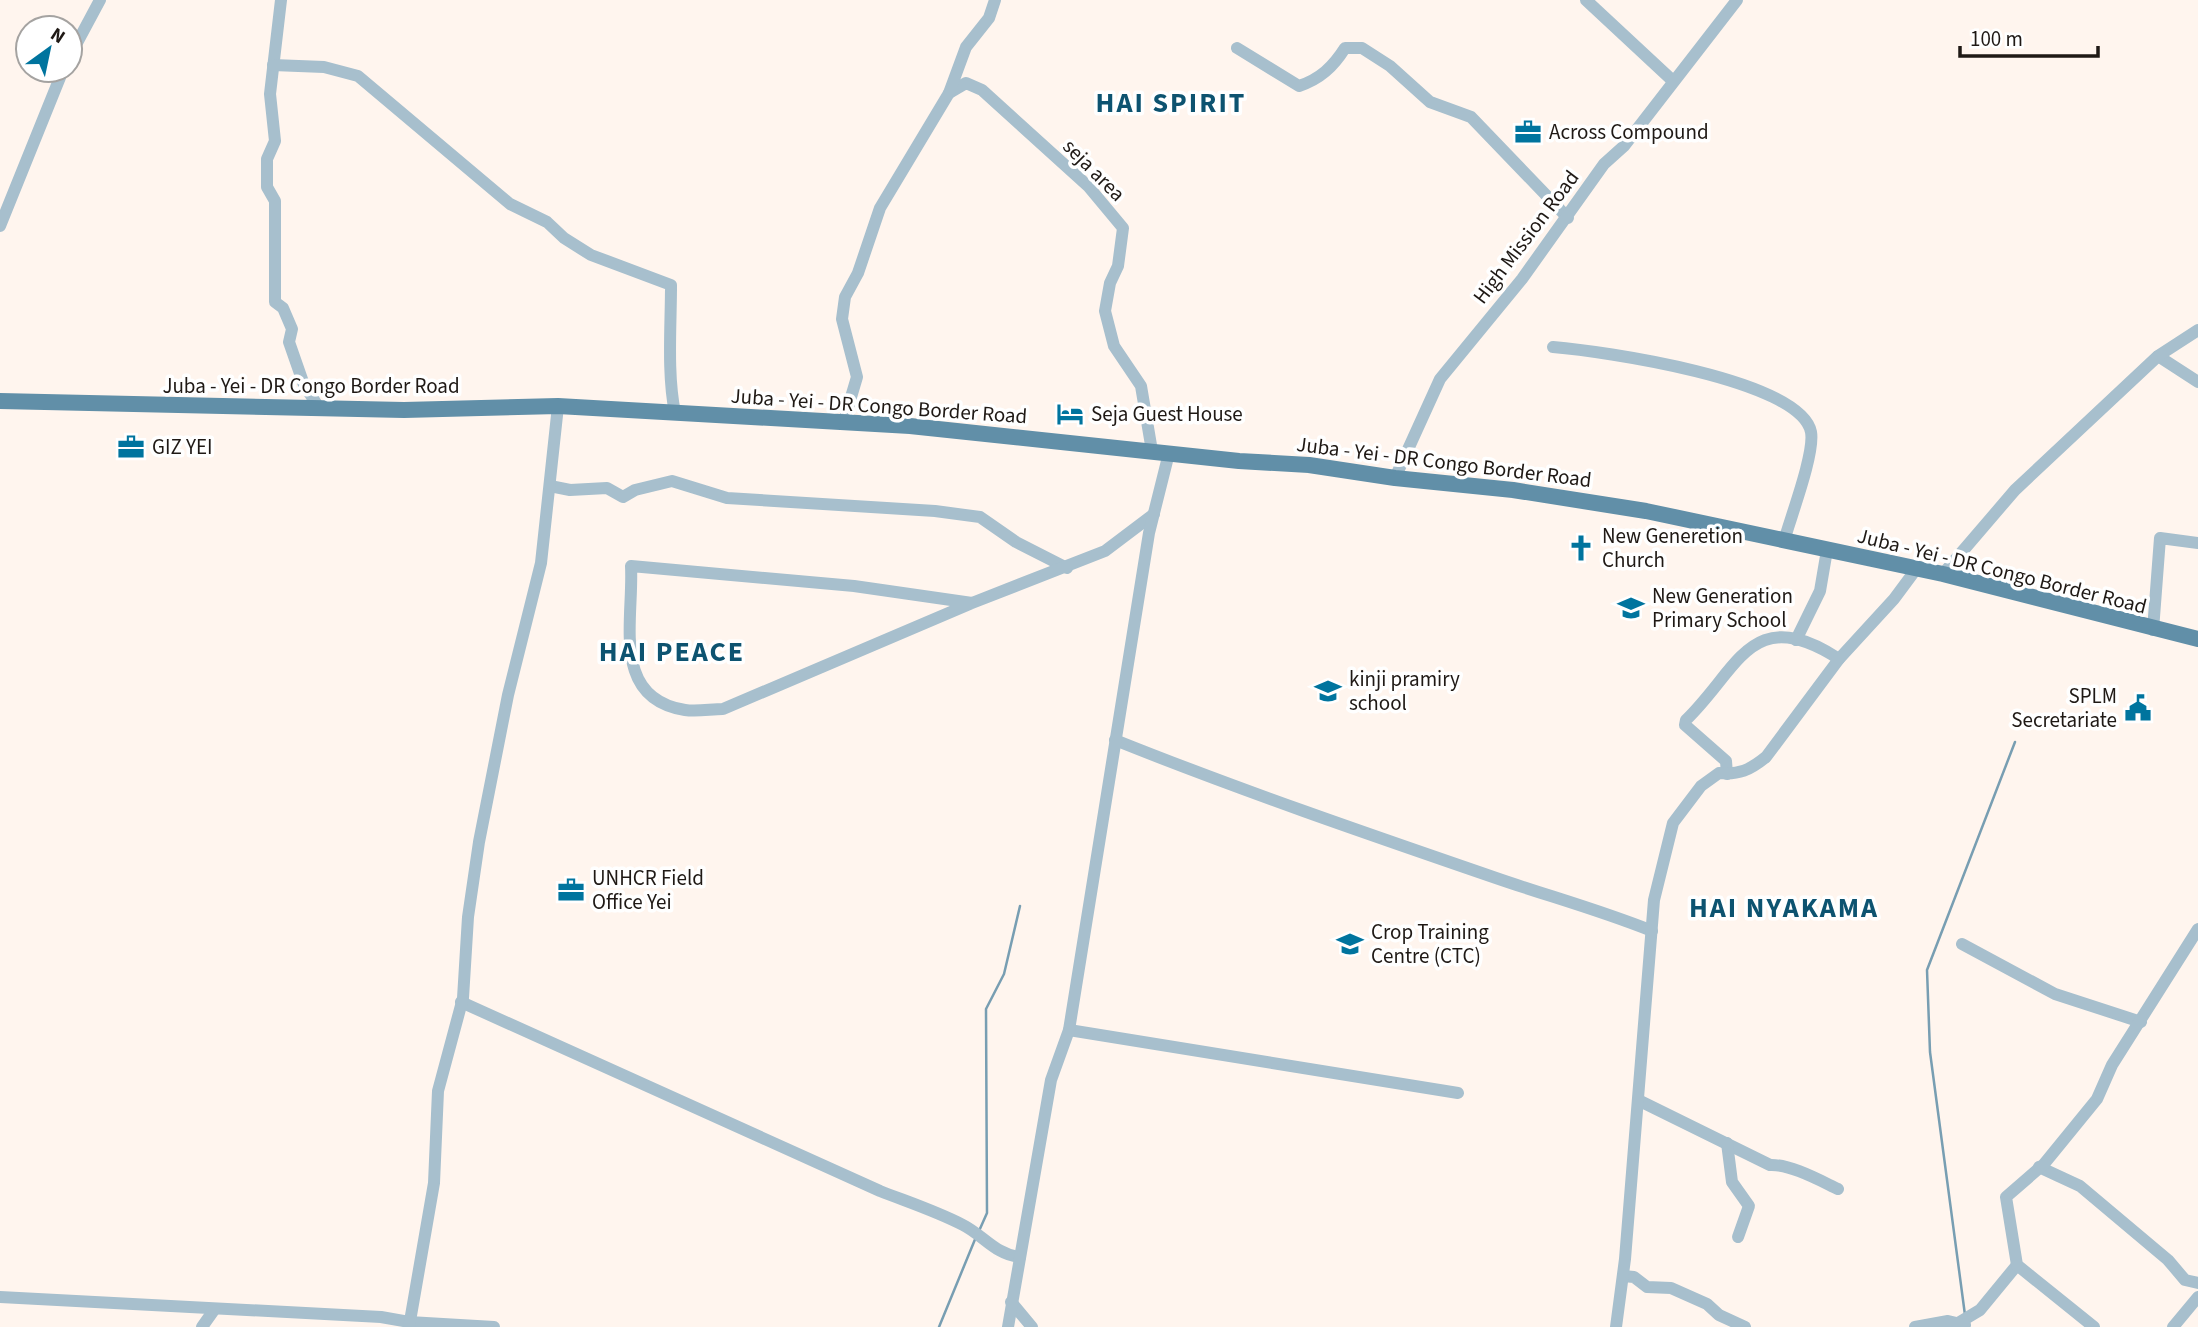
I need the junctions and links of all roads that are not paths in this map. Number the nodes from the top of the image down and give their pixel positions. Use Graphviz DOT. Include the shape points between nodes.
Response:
graph roads {
  1 [pos="100,0"];
  2 [pos="281,0"];
  3 [pos="995,0"];
  4 [pos="1586,0"];
  5 [pos="1737,0"];
  6 [pos="84,30"];
  7 [pos="1237,48"];
  8 [pos="274,65"];
  9 [pos="1673,81"];
  10 [pos="57,84"];
  11 [pos="949,93"];
  12 [pos="1568,218"];
  13 [pos="0,226"];
  14 [pos="2198,330"];
  15 [pos="1553,347"];
  16 [pos="2158,356"];
  17 [pos="2198,382"];
  18 [pos="0,401"];
  19 [pos="558,406"];
  20 [pos="320,409"];
  21 [pos="675,413"];
  22 [pos="847,423"];
  23 [pos="1161,452"];
  24 [pos="1395,478"];
  25 [pos="550,486"];
  26 [pos="1154,514"];
  27 [pos="1784,541"];
  28 [pos="2198,543"];
  29 [pos="1827,550"];
  30 [pos="1066,568"];
  31 [pos="1917,568"];
  32 [pos="1943,574"];
  33 [pos="972,603"];
  34 [pos="2153,630"];
  35 [pos="2198,639"];
  36 [pos="1796,640"];
  37 [pos="1839,659"];
  38 [pos="1115,740"];
  39 [pos="1727,774"];
  40 [pos="2198,929"];
  41 [pos="1652,931"];
  42 [pos="1962,944"];
  43 [pos="461,1002"];
  44 [pos="2141,1022"];
  45 [pos="1069,1030"];
  46 [pos="1458,1093"];
  47 [pos="1638,1100"];
  48 [pos="1727,1143"];
  49 [pos="2039,1167"];
  50 [pos="1838,1189"];
  51 [pos="1738,1237"];
  52 [pos="1020,1257"];
  53 [pos="2017,1265"];
  54 [pos="1623,1276"];
  55 [pos="2198,1283"];
  56 [pos="0,1297"];
  57 [pos="2198,1297"];
  58 [pos="1011,1302"];
  59 [pos="214,1310"];
  60 [pos="409,1325"];
  61 [pos="1964,1325"];
  62 [pos="202,1327"];
  63 [pos="494,1327"];
  64 [pos="1008,1327"];
  65 [pos="1032,1327"];
  66 [pos="1616,1327"];
  67 [pos="1745,1327"];
  68 [pos="1914,1327"];
  69 [pos="2094,1327"];
  70 [pos="2173,1327"];
  1 -- 6 [label="street"];
  2 -- 8 [label="street"];
  3 -- 11 [label="street" via="989,18 967,47"];
  4 -- 9 [label="street"];
  5 -- 9 [label="street, High Mission Road"];
  7 -- 12 [label="street" via="1299,86 1334,66 1345,48 1362,48 1430,102 1471,117"];
  8 -- 20 [label="street" via="270,94 275,141 267,159 267,187 275,201 275,302 292,329 289,342 304,384"];
  8 -- 21 [label="street" via="324,67 358,76 510,204 547,222 591,255 671,285 670,386"];
  9 -- 12 [label="street, High Mission Road" via="1624,146 1604,164"];
  10 -- 13 [label="street"];
  11 -- 22 [label="street" via="880,208 845,297 842,318 857,377"];
  11 -- 23 [label="street, seja area" via="966,83 982,90 1088,186 1122,228 1118,266 1105,311 1114,346 1141,386"];
  12 -- 24 [label="street, High Mission Road" via="1440,379"];
  14 -- 16 [label="street"];
  15 -- 27 [label="street" via="1624,354 1682,368 1760,391 1793,408 1809,425 1812,443"];
  16 -- 17 [label="street"];
  16 -- 32 [label="street" via="2015,490"];
  18 -- 20 [label="main road, Juba - Yei - DR Congo Border Road"];
  19 -- 20 [label="main road, Juba - Yei - DR Congo Border Road"];
  19 -- 21 [label="main road, Juba - Yei - DR Congo Border Road"];
  19 -- 25 [label="street"];
  21 -- 22 [label="main road, Juba - Yei - DR Congo Border Road"];
  22 -- 23 [label="main road, Juba - Yei - DR Congo Border Road"];
  23 -- 24 [label="main road, Juba - Yei - DR Congo Border Road" via="1309,464"];
  23 -- 26 [label="street"];
  24 -- 27 [label="main road, Juba - Yei - DR Congo Border Road" via="1605,503"];
  25 -- 30 [label="street" via="607,488 623,497 672,481 727,498 980,517"];
  25 -- 43 [label="street" via="533,603 508,695 479,842"];
  26 -- 30 [label="street" via="1105,551"];
  26 -- 38 [label="street"];
  27 -- 29 [label="main road, Juba - Yei - DR Congo Border Road"];
  28 -- 34 [label="street" via="2160,538"];
  29 -- 31 [label="main road, Juba - Yei - DR Congo Border Road"];
  29 -- 36 [label="street" via="1820,591"];
  30 -- 33 [label="street"];
  31 -- 32 [label="main road, Juba - Yei - DR Congo Border Road"];
  31 -- 37 [label="street"];
  32 -- 34 [label="main road, Juba - Yei - DR Congo Border Road"];
  33 -- 33 [label="street" via="723,709 686,710 657,700 632,666 629,647 631,566 854,586"];
  34 -- 35 [label="main road, Juba - Yei - DR Congo Border Road"];
  36 -- 37 [label="street"];
  36 -- 39 [label="street" via="1768,639 1745,649 1686,720 1685,725 1726,761"];
  37 -- 39 [label="street" via="1766,757 1737,775"];
  38 -- 41 [label="street"];
  38 -- 45 [label="street"];
  39 -- 41 [label="street" via="1718,773 1701,786 1673,823 1654,900"];
  40 -- 44 [label="street"];
  41 -- 47 [label="street"];
  42 -- 44 [label="street" via="2054,994"];
  43 -- 52 [label="street" via="967,1226 1008,1256"];
  43 -- 60 [label="street" via="438,1091 433,1183"];
  44 -- 49 [label="street" via="2112,1065 2097,1099"];
  45 -- 46 [label="street"];
  45 -- 52 [label="street" via="1051,1080"];
  47 -- 48 [label="street"];
  47 -- 54 [label="street"];
  48 -- 50 [label="street" via="1770,1165 1786,1164"];
  48 -- 51 [label="street" via="1732,1182 1749,1206"];
  49 -- 53 [label="street" via="2006,1198"];
  49 -- 55 [label="street" via="2080,1186 2168,1260 2185,1280"];
  52 -- 58 [label="street"];
  53 -- 61 [label="street"];
  53 -- 69 [label="street"];
  54 -- 66 [label="street"];
  54 -- 67 [label="street" via="1634,1277 1647,1287 1671,1288"];
  56 -- 59 [label="street"];
  57 -- 70 [label="street"];
  58 -- 64 [label="street"];
  58 -- 65 [label="street"];
  59 -- 60 [label="street" via="381,1317"];
  59 -- 62 [label="street"];
  60 -- 63 [label="street"];
  61 -- 68 [label="street" via="1948,1321"];
}
